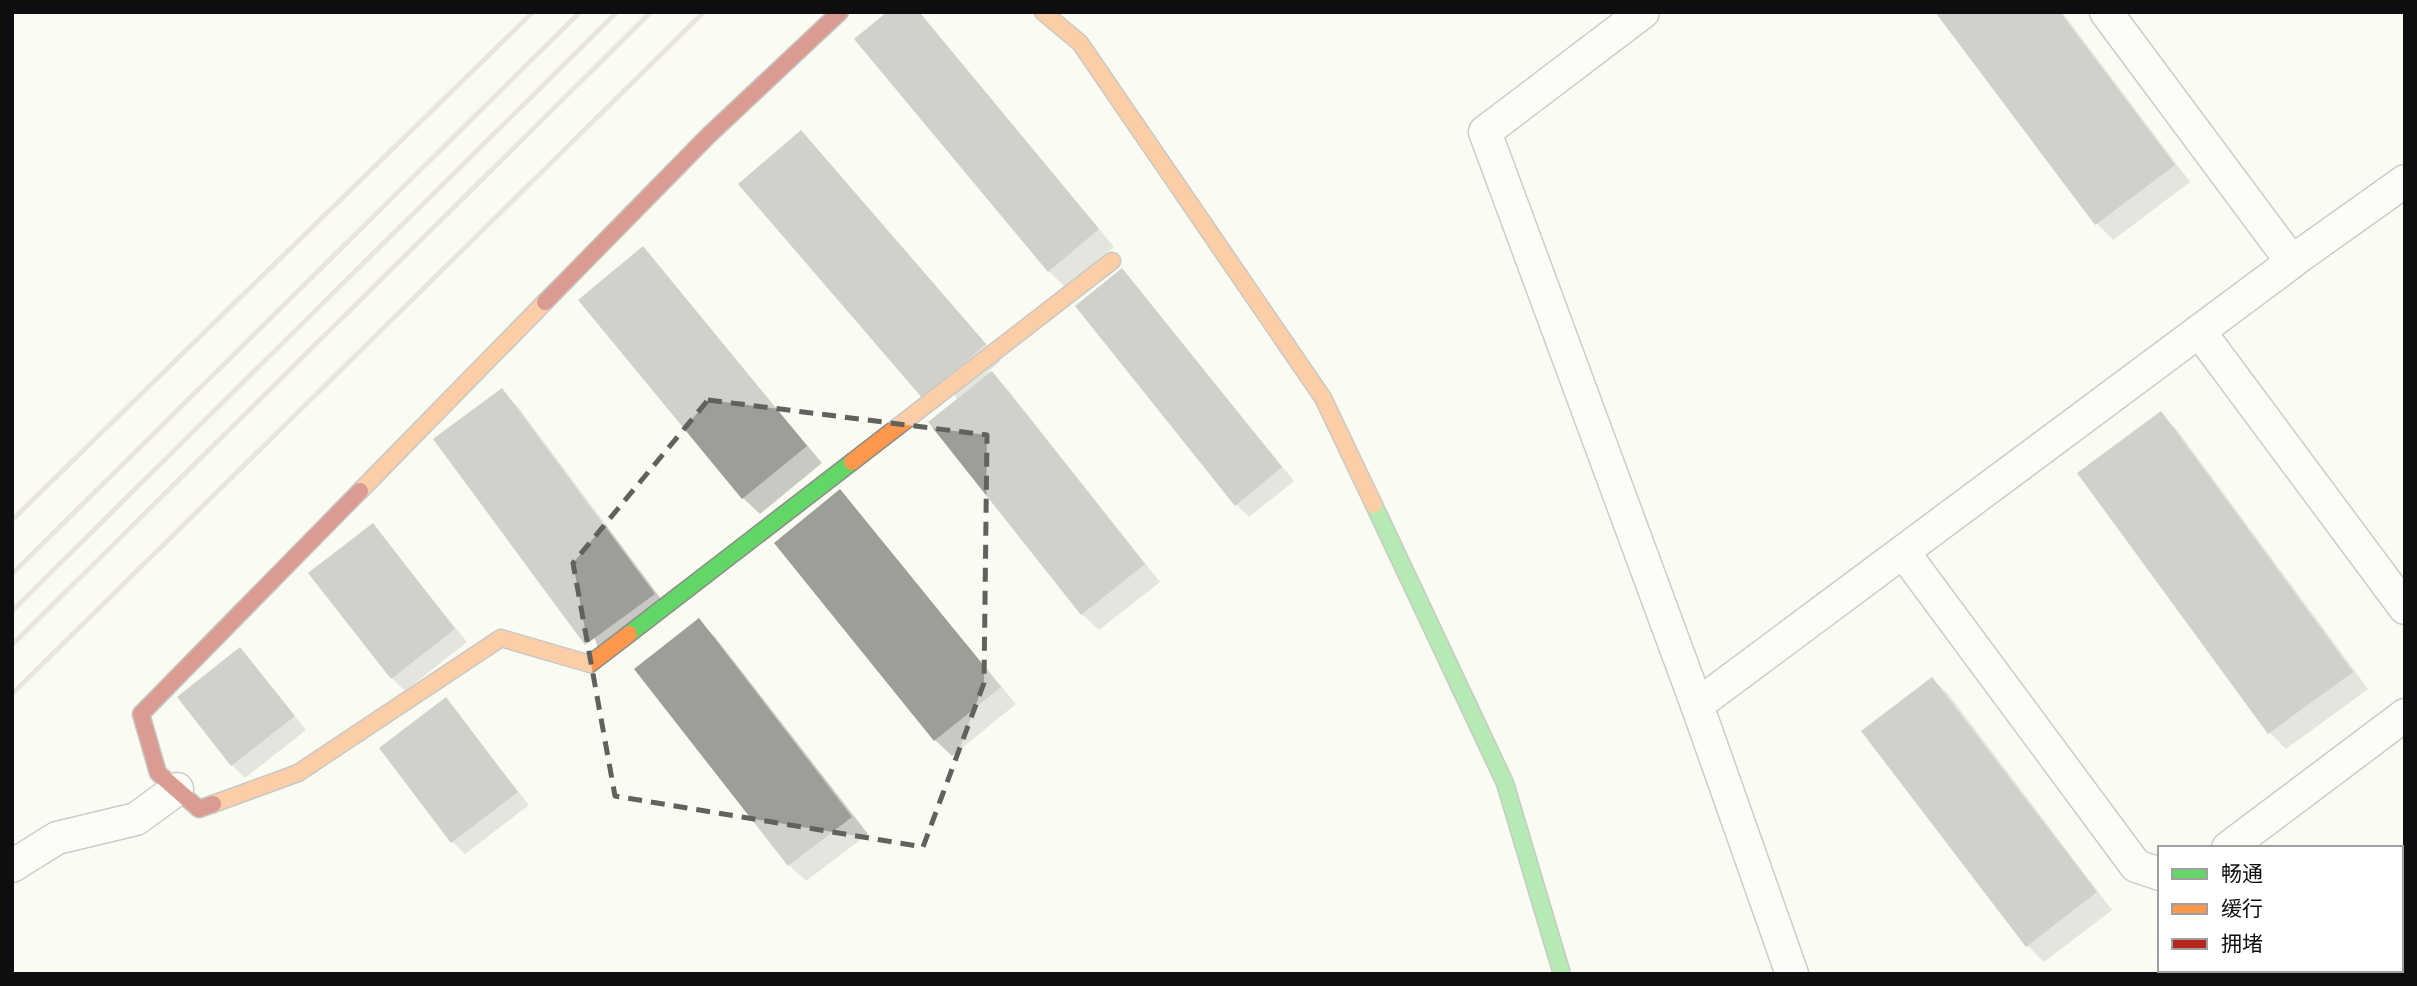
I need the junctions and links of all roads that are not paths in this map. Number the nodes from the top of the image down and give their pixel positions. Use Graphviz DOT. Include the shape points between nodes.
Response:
graph roads {
  1 [pos="840,12"];
  2 [pos="1043,12"];
  3 [pos="1643,12"];
  4 [pos="2106,12"];
  5 [pos="2405,181"];
  6 [pos="1112,261"];
  7 [pos="2287,265"];
  8 [pos="2199,331"];
  9 [pos="1904,553"];
  10 [pos="2405,608"];
  11 [pos="1697,705"];
  12 [pos="2405,715"];
  13 [pos="177,789"];
  14 [pos="2231,846"];
  15 [pos="12,866"];
  16 [pos="2158,873"];
  17 [pos="1562,974"];
  18 [pos="1793,974"];
  1 -- 13 [label="street" via="709,136 141,714 158,773"];
  2 -- 17 [label="street" via="1080,43 1322,398 1505,783"];
  3 -- 11 [label="street" via="1485,132"];
  4 -- 7 [label="street" via="2292,262"];
  5 -- 7 [label="street"];
  6 -- 13 [label="street" via="590,664 502,638 298,774 199,808"];
  7 -- 8 [label="street"];
  8 -- 9 [label="street"];
  8 -- 10 [label="street"];
  9 -- 11 [label="street"];
  9 -- 16 [label="street" via="2136,866"];
  11 -- 18 [label="street"];
  12 -- 14 [label="street"];
  13 -- 15 [label="street" via="136,819 57,838"];
}
